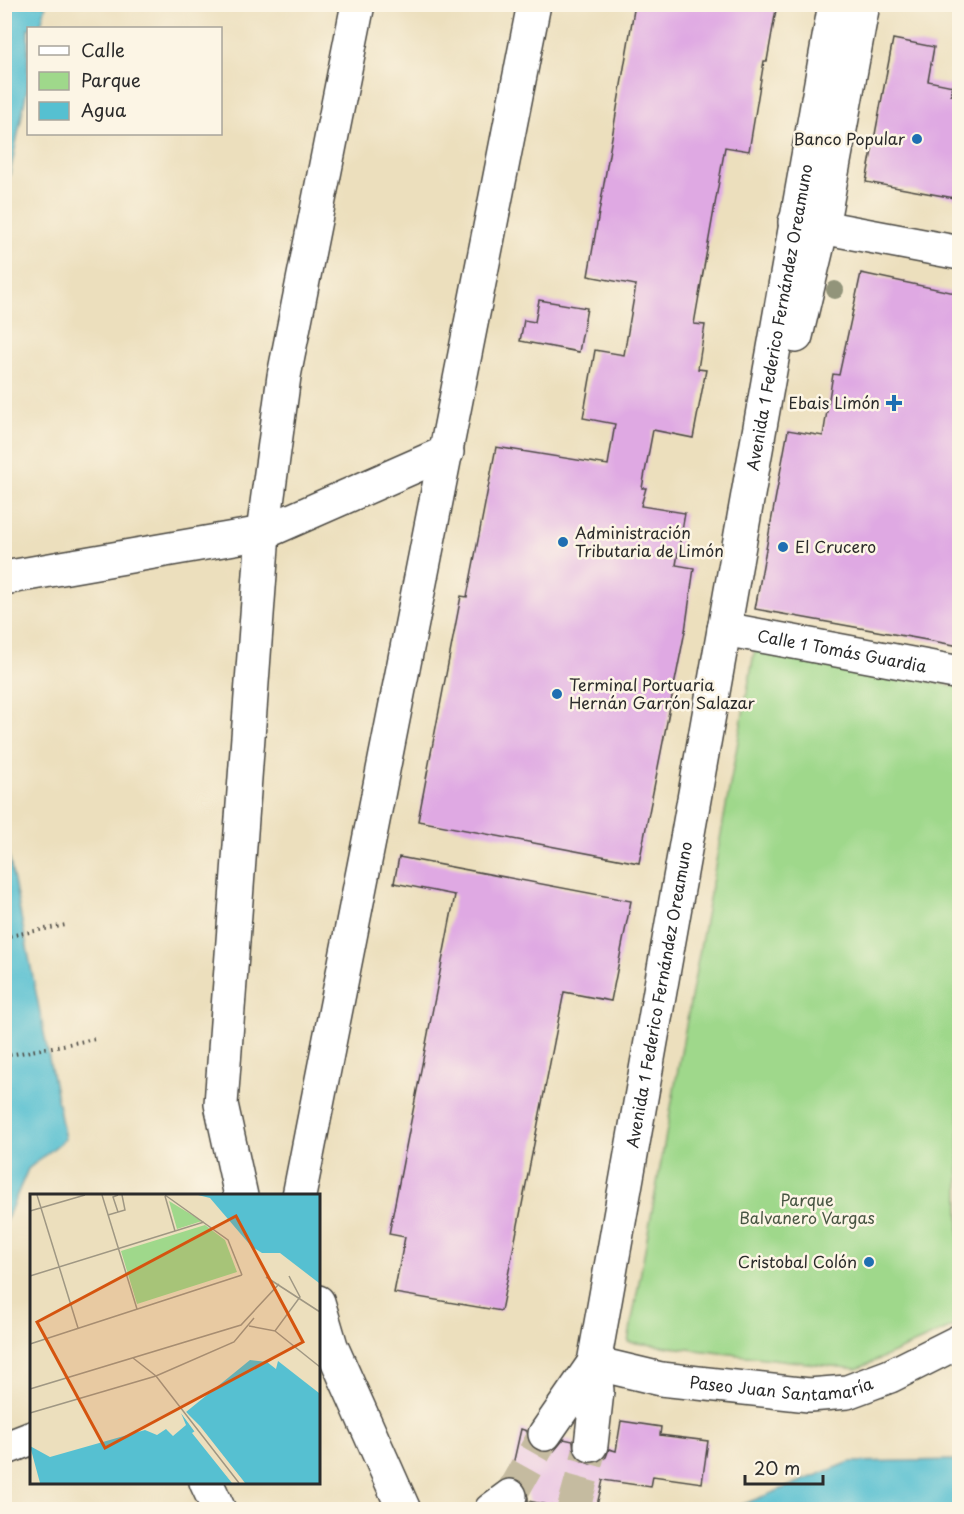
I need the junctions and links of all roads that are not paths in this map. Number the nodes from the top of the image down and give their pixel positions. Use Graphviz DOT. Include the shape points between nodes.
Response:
graph roads {
  1 [pos="358,4"];
  2 [pos="534,4"];
  3 [pos="835,4"];
  4 [pos="863,4"];
  5 [pos="809,225"];
  6 [pos="960,253"];
  7 [pos="447,452"];
  8 [pos="263,533"];
  9 [pos="4,578"];
  10 [pos="724,629"];
  11 [pos="960,674"];
  12 [pos="241,1194"];
  13 [pos="279,1194"];
  14 [pos="299,1194"];
  15 [pos="320,1312"];
  16 [pos="325,1336"];
  17 [pos="960,1341"];
  18 [pos="594,1363"];
  19 [pos="545,1434"];
  20 [pos="30,1439"];
  21 [pos="591,1445"];
  22 [pos="4,1449"];
  23 [pos="207,1484"];
  24 [pos="219,1509"];
  25 [pos="404,1509"];
  1 -- 8 [label="main road" via="284,376"];
  2 -- 7 [label="main road"];
  3 -- 5 [label="main road, Avenida 1 Federico Fernández Oreamuno"];
  4 -- 5 [label="main road, Avenida 1 Federico Fernández Oreamuno"];
  5 -- 6 [label="main road"];
  5 -- 10 [label="main road, Avenida 1 Federico Fernández Oreamuno"];
  7 -- 8 [label="main road"];
  7 -- 13 [label="main road" via="411,568"];
  7 -- 14 [label="main road"];
  8 -- 9 [label="main road"];
  8 -- 12 [label="main road" via="221,1104"];
  10 -- 11 [label="main road, Calle 1 Tomás Guardia"];
  10 -- 18 [label="main road, Avenida 1 Federico Fernández Oreamuno"];
  15 -- 16 [label="main road"];
  16 -- 25 [label="main road"];
  17 -- 18 [label="main road, Paseo Juan Santamaría" via="890,1377 847,1392 809,1395 661,1379"];
  18 -- 19 [label="main road"];
  18 -- 21 [label="main road" via="597,1392"];
  20 -- 22 [label="main road"];
  23 -- 24 [label="main road"];
}
